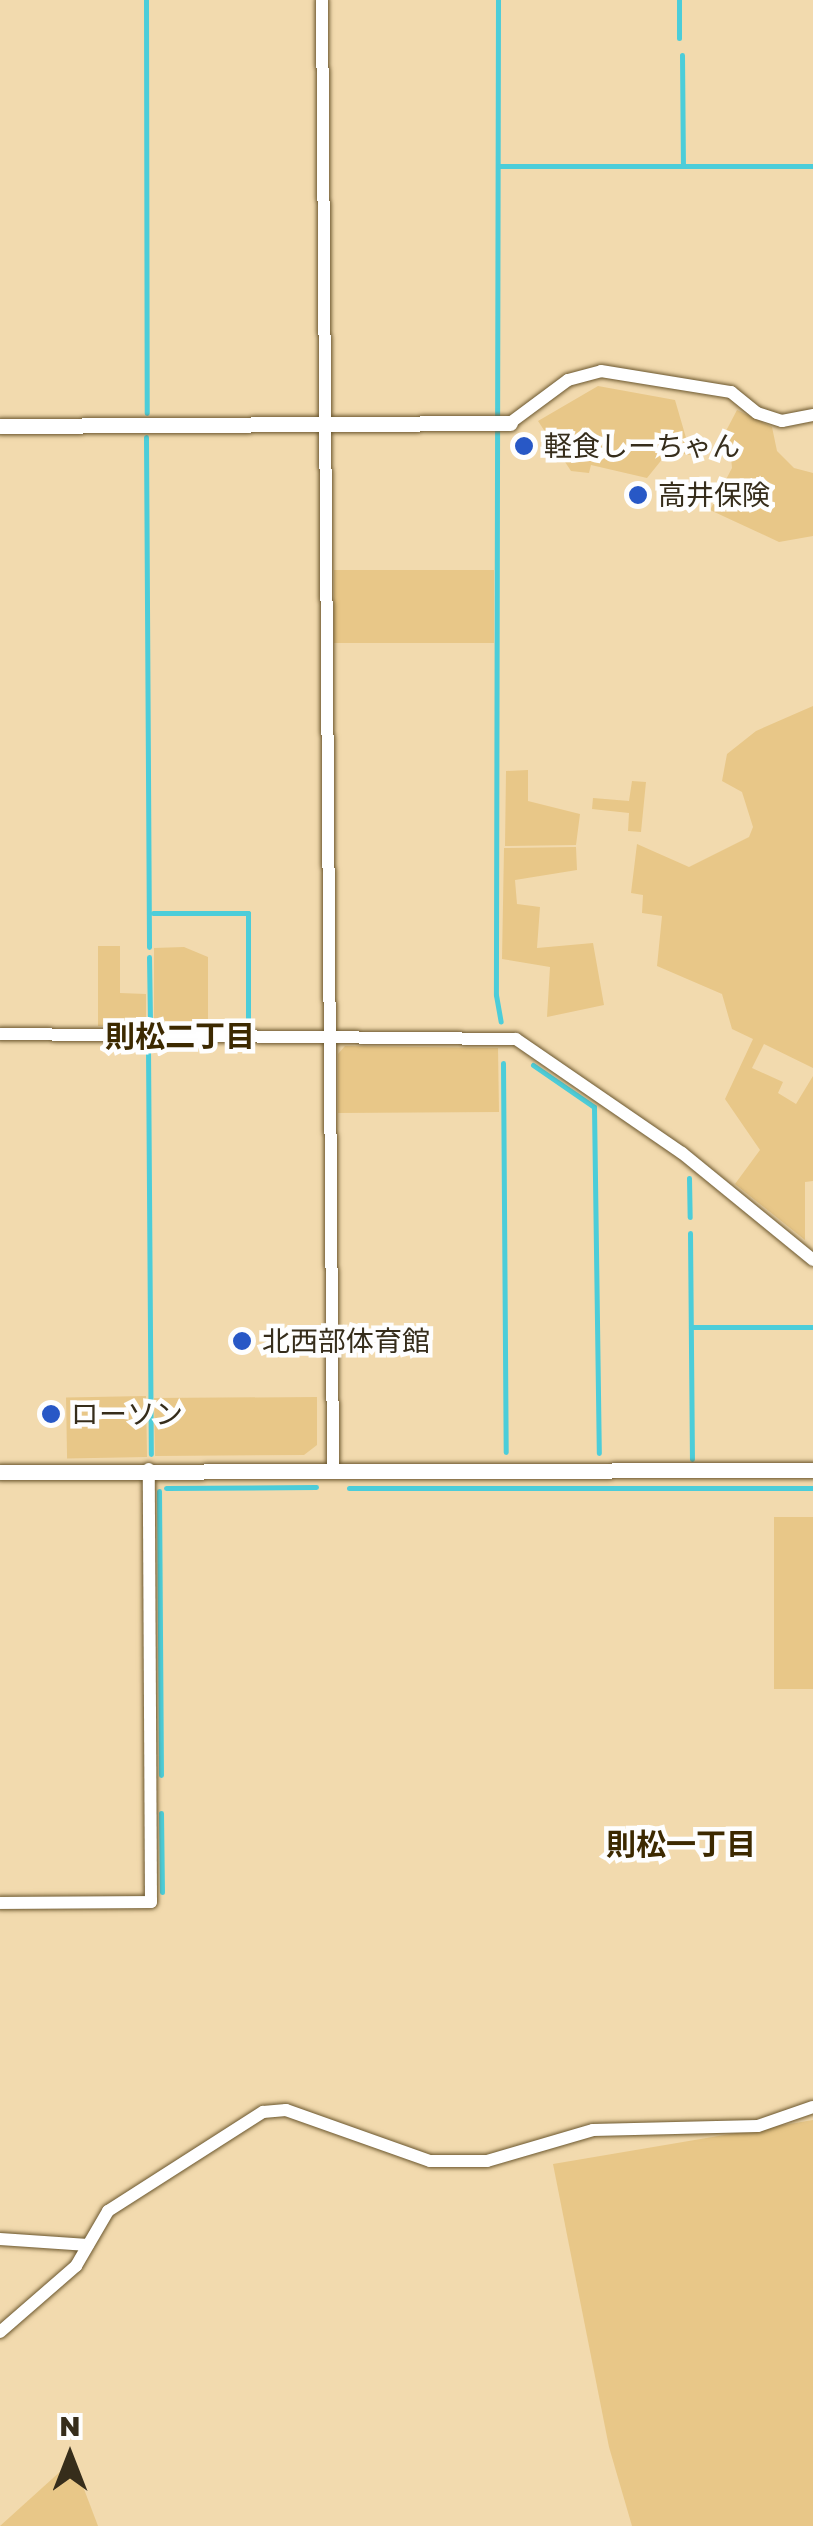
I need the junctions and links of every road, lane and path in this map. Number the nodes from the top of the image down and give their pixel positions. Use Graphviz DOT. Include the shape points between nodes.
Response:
graph roads {
  1 [pos="322,0"];
  2 [pos="813,415"];
  3 [pos="510,423"];
  4 [pos="324,424"];
  5 [pos="0,426"];
  6 [pos="0,1034"];
  7 [pos="326,1034"];
  8 [pos="813,1260"];
  9 [pos="332,1467"];
  10 [pos="148,1470"];
  11 [pos="813,1470"];
  12 [pos="0,1472"];
  13 [pos="0,1903"];
  14 [pos="813,2107"];
  15 [pos="0,2239"];
  16 [pos="88,2245"];
  17 [pos="0,2332"];
  1 -- 4 [label="street"];
  2 -- 3 [label="street" via="782,422 732,392 601,371 568,380"];
  3 -- 4 [label="street"];
  4 -- 5 [label="street"];
  4 -- 7 [label="street"];
  6 -- 7 [label="street"];
  7 -- 8 [label="street" via="516,1039 682,1153"];
  7 -- 9 [label="street"];
  9 -- 10 [label="street"];
  9 -- 11 [label="street"];
  10 -- 12 [label="street"];
  10 -- 13 [label="street" via="151,1902"];
  14 -- 16 [label="street" via="758,2126 593,2130 488,2161 430,2161 286,2110 262,2112 108,2211"];
  15 -- 16 [label="street"];
  16 -- 17 [label="street" via="76,2266"];
}
